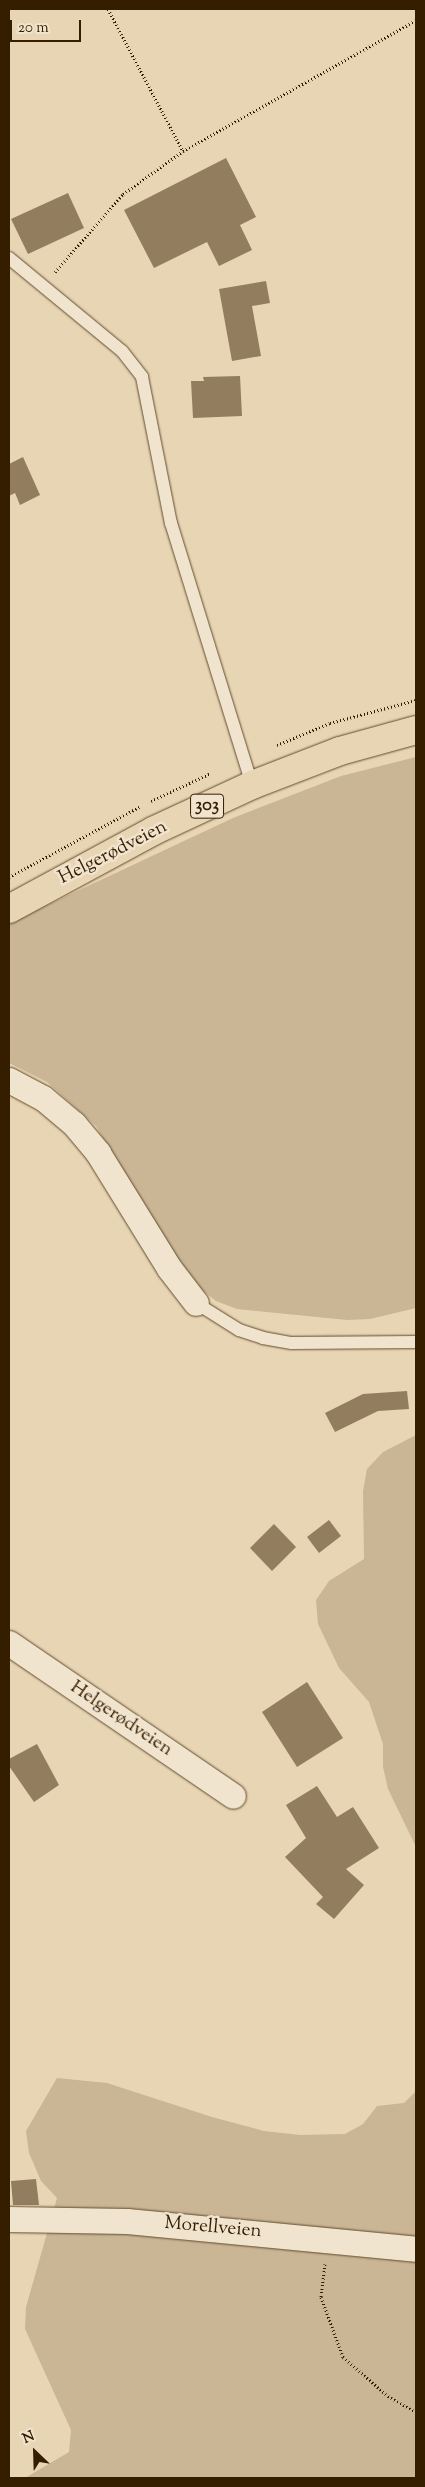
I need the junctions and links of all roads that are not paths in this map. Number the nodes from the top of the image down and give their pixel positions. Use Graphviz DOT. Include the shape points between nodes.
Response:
graph roads {
  1 [pos="9,258"];
  2 [pos="416,730"];
  3 [pos="252,786"];
  4 [pos="9,909"];
  5 [pos="9,1080"];
  6 [pos="196,1303"];
  7 [pos="416,1342"];
  8 [pos="9,1642"];
  9 [pos="233,1796"];
  10 [pos="9,2219"];
  11 [pos="416,2249"];
  1 -- 3 [label="lane" via="44,283 122,350 142,377 171,523"];
  2 -- 3 [label="main road, Helgerødveien / 303" via="340,751"];
  3 -- 4 [label="main road, Helgerødveien / 303" via="153,831"];
  5 -- 6 [label="street" via="43,1098 80,1131 98,1153 169,1268"];
  6 -- 7 [label="lane" via="239,1330 273,1340"];
  8 -- 9 [label="street, Helgerødveien"];
  10 -- 11 [label="street, Morellveien" via="127,2221"];
}
